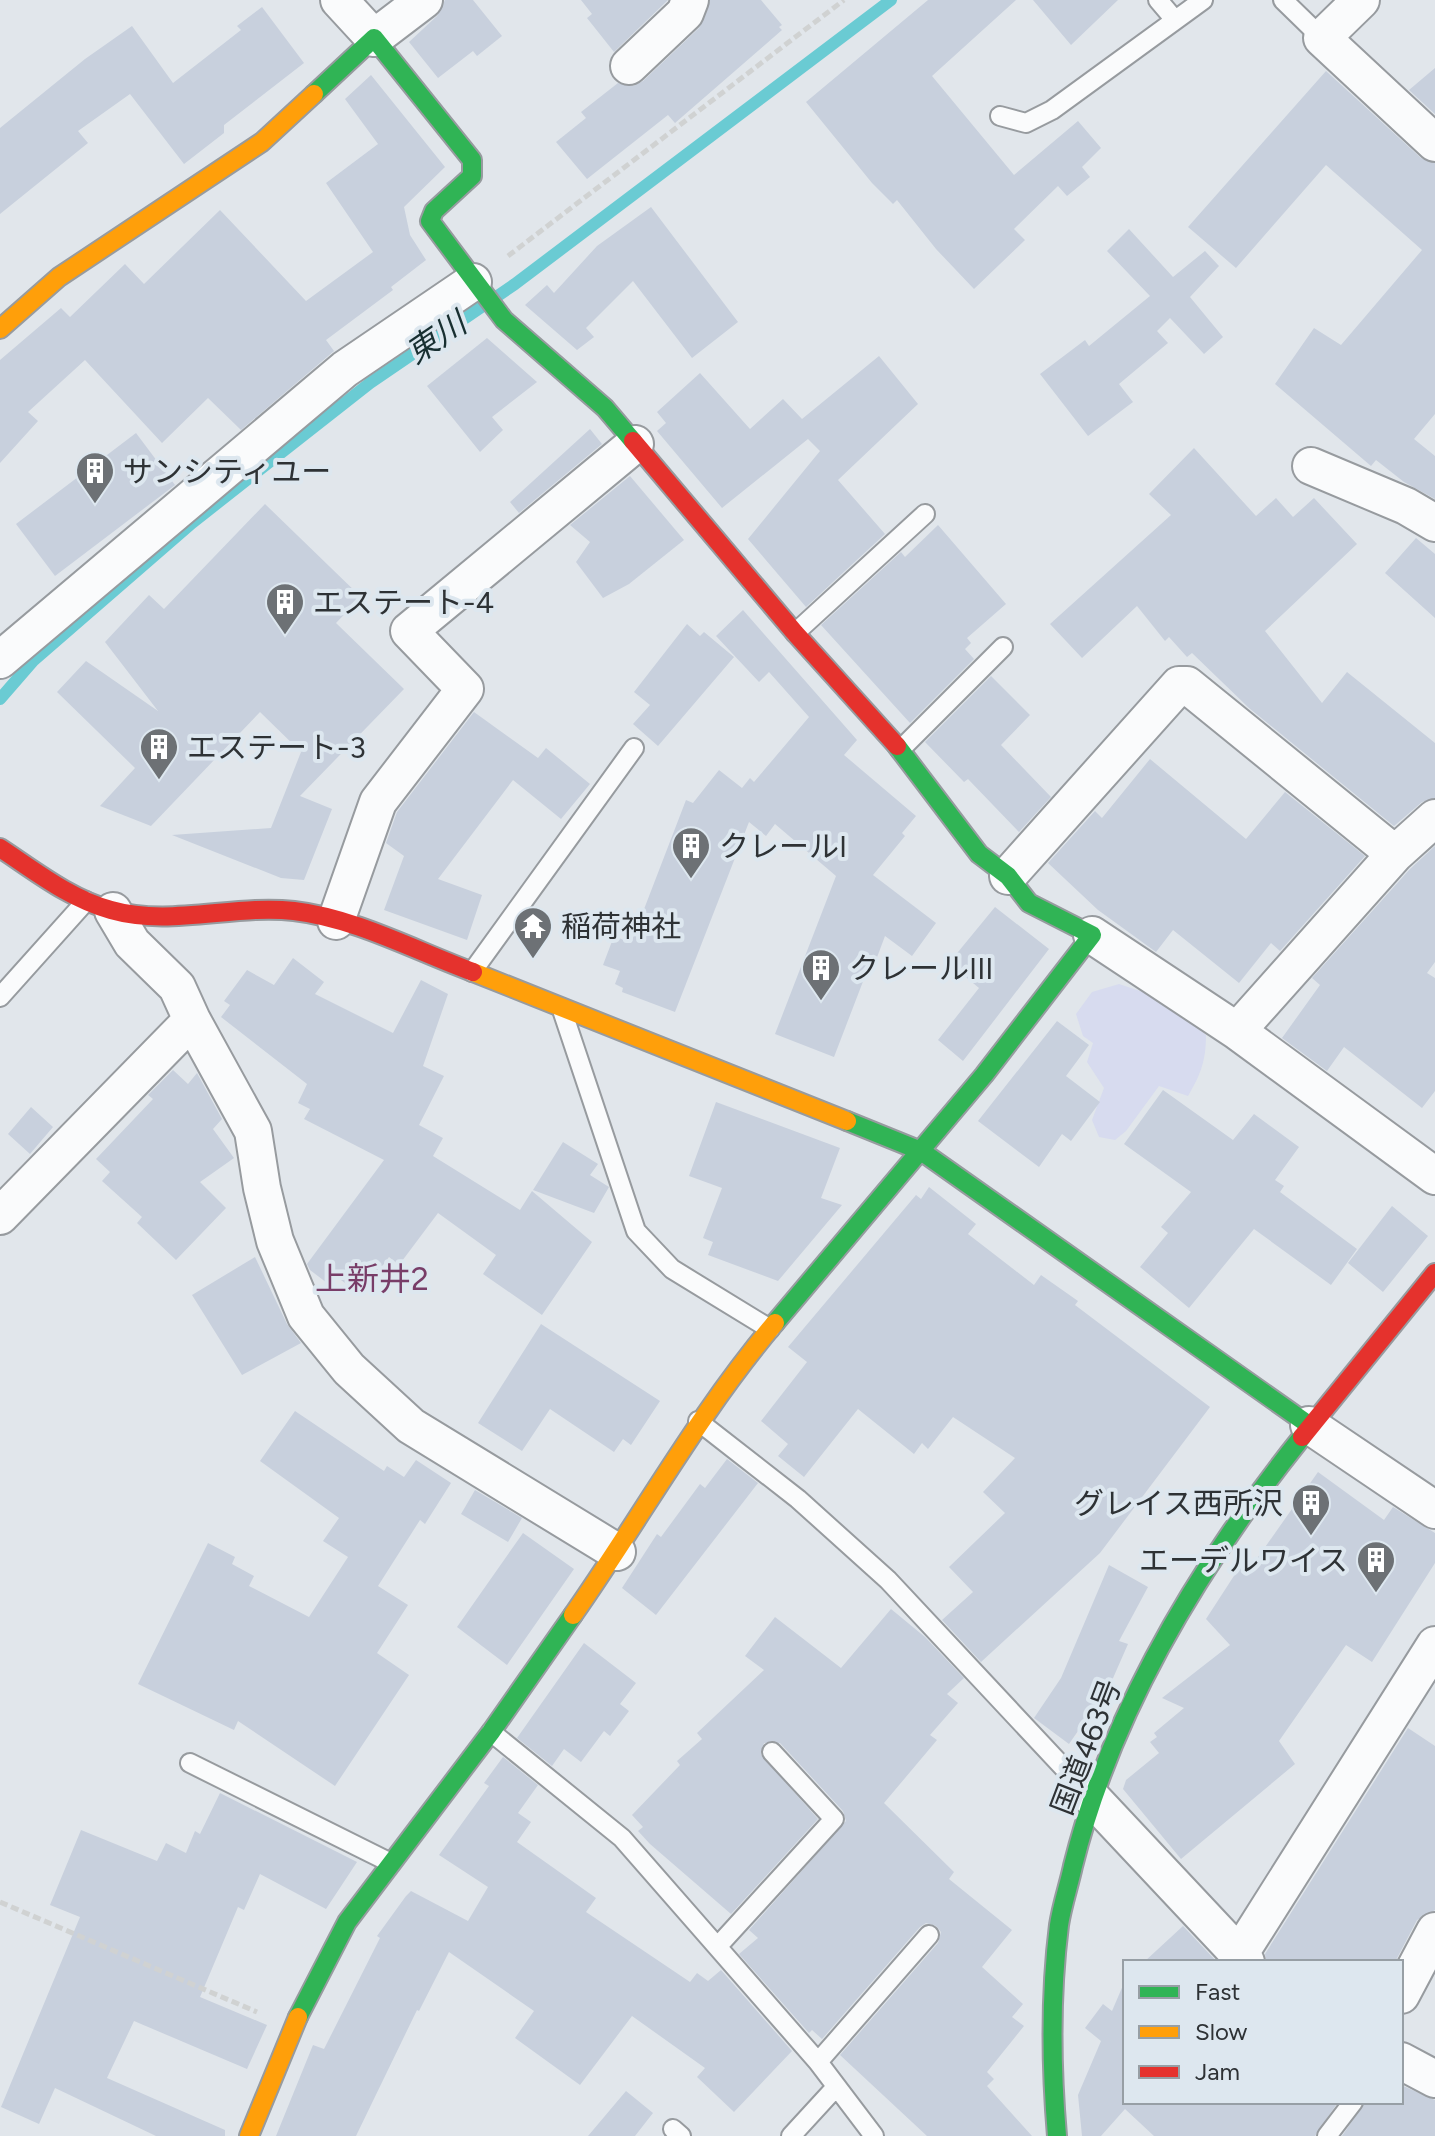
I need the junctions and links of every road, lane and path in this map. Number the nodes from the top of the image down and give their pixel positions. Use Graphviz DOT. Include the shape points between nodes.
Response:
graph roads {
  1 [pos="339,0"];
  2 [pos="424,0"];
  3 [pos="690,0"];
  4 [pos="844,0"];
  5 [pos="1158,0"];
  6 [pos="1203,0"];
  7 [pos="1283,0"];
  8 [pos="1361,0"];
  9 [pos="1175,20"];
  10 [pos="374,38"];
  11 [pos="1322,38"];
  12 [pos="629,66"];
  13 [pos="1000,116"];
  14 [pos="1435,143"];
  15 [pos="473,282"];
  16 [pos="0,329"];
  17 [pos="635,444"];
  18 [pos="1311,466"];
  19 [pos="925,514"];
  20 [pos="1435,523"];
  21 [pos="795,633"];
  22 [pos="1003,647"];
  23 [pos="0,660"];
  24 [pos="634,748"];
  25 [pos="900,750"];
  26 [pos="1435,818"];
  27 [pos="0,848"];
  28 [pos="1395,854"];
  29 [pos="1008,876"];
  30 [pos="99,906"];
  31 [pos="336,921"];
  32 [pos="1092,935"];
  33 [pos="472,972"];
  34 [pos="0,997"];
  35 [pos="560,1005"];
  36 [pos="192,1020"];
  37 [pos="1237,1031"];
  38 [pos="921,1151"];
  39 [pos="1435,1176"];
  40 [pos="0,1216"];
  41 [pos="1435,1273"];
  42 [pos="770,1329"];
  43 [pos="698,1421"];
  44 [pos="1309,1425"];
  45 [pos="1435,1510"];
  46 [pos="617,1552"];
  47 [pos="1435,1645"];
  48 [pos="491,1732"];
  49 [pos="772,1752"];
  50 [pos="190,1763"];
  51 [pos="1091,1797"];
  52 [pos="391,1863"];
  53 [pos="0,1902"];
  54 [pos="1435,1931"];
  55 [pos="929,1935"];
  56 [pos="718,1946"];
  57 [pos="1242,1959"];
  58 [pos="1403,1991"];
  59 [pos="293,2027"];
  60 [pos="818,2062"];
  61 [pos="1403,2062"];
  62 [pos="1435,2079"];
  63 [pos="836,2087"];
  64 [pos="1351,2104"];
  65 [pos="249,2136"];
  66 [pos="791,2136"];
  67 [pos="874,2136"];
  68 [pos="1057,2136"];
  69 [pos="1327,2136"];
  1 -- 10 [label="street"];
  2 -- 10 [label="street"];
  3 -- 12 [label="street" via="685,13"];
  4 -- 15 [label="path"];
  5 -- 9 [label="lane"];
  6 -- 9 [label="lane"];
  7 -- 11 [label="lane"];
  8 -- 11 [label="street"];
  9 -- 13 [label="lane" via="1052,110 1026,123"];
  10 -- 15 [label="main road" via="472,160 472,176 430,221"];
  10 -- 16 [label="main road" via="262,142 59,277"];
  11 -- 14 [label="street"];
  15 -- 17 [label="main road" via="504,320 605,408"];
  15 -- 23 [label="street" via="345,369"];
  17 -- 21 [label="main road"];
  17 -- 31 [label="street" via="409,631 465,689 378,802"];
  18 -- 20 [label="street"];
  19 -- 21 [label="lane"];
  21 -- 25 [label="main road"];
  22 -- 25 [label="lane"];
  24 -- 33 [label="lane"];
  25 -- 29 [label="main road" via="979,854"];
  26 -- 28 [label="street"];
  27 -- 30 [label="main road"];
  28 -- 29 [label="street" via="1187,685 1179,685"];
  28 -- 37 [label="street"];
  29 -- 32 [label="main road" via="1029,903"];
  30 -- 31 [label="main road" via="168,915 293,911"];
  30 -- 34 [label="lane"];
  30 -- 36 [label="street" via="177,987"];
  31 -- 33 [label="main road"];
  32 -- 37 [label="street"];
  32 -- 38 [label="main road"];
  33 -- 35 [label="main road"];
  35 -- 38 [label="main road"];
  35 -- 42 [label="lane" via="636,1231 672,1269"];
  36 -- 40 [label="street"];
  36 -- 46 [label="street" via="253,1131 275,1241 306,1316 349,1369 411,1426"];
  37 -- 39 [label="street"];
  38 -- 42 [label="main road"];
  38 -- 44 [label="main road"];
  41 -- 44 [label="main road, 国道463号"];
  42 -- 43 [label="main road"];
  43 -- 46 [label="main road"];
  43 -- 51 [label="lane" via="798,1499 888,1580"];
  44 -- 45 [label="street"];
  44 -- 51 [label="main road, 国道463号" via="1222,1542 1172,1622 1133,1696"];
  46 -- 48 [label="main road"];
  47 -- 57 [label="street"];
  48 -- 52 [label="main road"];
  48 -- 56 [label="lane" via="622,1838"];
  49 -- 56 [label="lane" via="834,1819"];
  50 -- 52 [label="lane"];
  51 -- 57 [label="street"];
  51 -- 68 [label="main road, 国道463号" via="1067,1885 1057,1951 1050,2033"];
  52 -- 59 [label="main road" via="347,1922"];
  53 -- 59 [label="path"];
  54 -- 58 [label="street"];
  55 -- 60 [label="lane"];
  56 -- 60 [label="lane"];
  59 -- 65 [label="main road"];
  60 -- 63 [label="lane"];
  61 -- 62 [label="street"];
  63 -- 66 [label="lane"];
  63 -- 67 [label="lane"];
  64 -- 69 [label="lane"];
}
